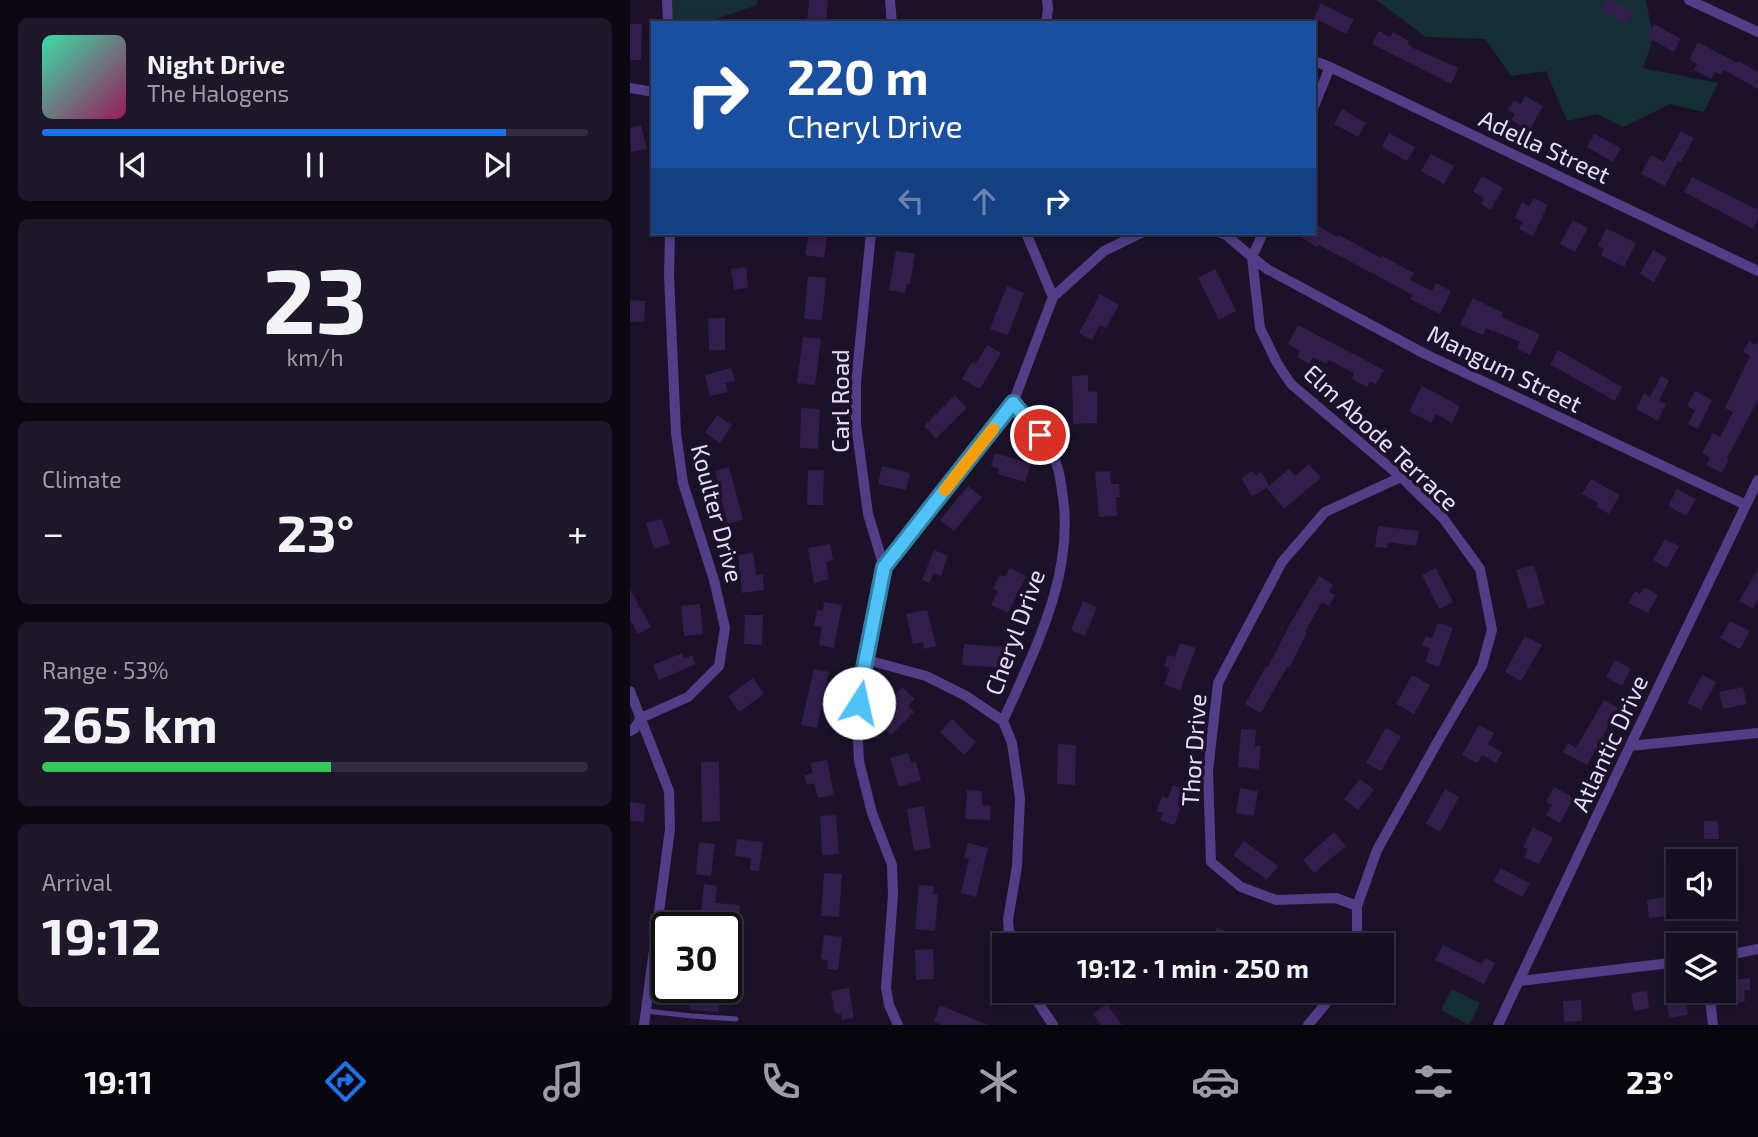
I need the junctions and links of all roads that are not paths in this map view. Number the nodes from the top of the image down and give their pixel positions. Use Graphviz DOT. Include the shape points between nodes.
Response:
graph roads {
  1 [pos="667,0"];
  2 [pos="890,0"];
  3 [pos="1047,0"];
  4 [pos="1689,0"];
  5 [pos="668,21"];
  6 [pos="892,21"];
  7 [pos="1046,21"];
  8 [pos="1758,33"];
  9 [pos="1316,62"];
  10 [pos="1330,67"];
  11 [pos="630,88"];
  12 [pos="651,92"];
  13 [pos="1316,101"];
  14 [pos="670,235"];
  15 [pos="871,235"];
  16 [pos="1027,235"];
  17 [pos="1137,235"];
  18 [pos="1226,235"];
  19 [pos="1262,235"];
  20 [pos="1252,257"];
  21 [pos="1758,271"];
  22 [pos="1053,297"];
  23 [pos="1013,403"];
  24 [pos="1401,477"];
  25 [pos="1758,480"];
  26 [pos="1746,505"];
  27 [pos="884,567"];
  28 [pos="867,660"];
  29 [pos="630,691"];
  30 [pos="635,716"];
  31 [pos="1003,721"];
  32 [pos="630,731"];
  33 [pos="1758,733"];
  34 [pos="1630,746"];
  35 [pos="1357,906"];
  36 [pos="1009,933"];
  37 [pos="1357,933"];
  38 [pos="1758,949"];
  39 [pos="1736,954"];
  40 [pos="1666,963"];
  41 [pos="1520,981"];
  42 [pos="1039,1003"];
  43 [pos="1326,1003"];
  44 [pos="1710,1003"];
  45 [pos="646,1011"];
  46 [pos="736,1019"];
  47 [pos="644,1025"];
  48 [pos="898,1025"];
  49 [pos="1053,1025"];
  50 [pos="1308,1025"];
  51 [pos="1498,1025"];
  52 [pos="1713,1025"];
  1 -- 5 [label="street"];
  2 -- 6 [label="street"];
  3 -- 7 [label="street"];
  4 -- 8 [label="street"];
  9 -- 10 [label="street, Adella Street"];
  10 -- 13 [label="street"];
  10 -- 21 [label="street, Adella Street"];
  11 -- 12 [label="street"];
  14 -- 30 [label="street, Koulter Drive" via="676,433 683,483 725,628 719,666 688,696"];
  15 -- 27 [label="street, Carl Road" via="856,424 868,514"];
  16 -- 22 [label="street"];
  17 -- 22 [label="street" via="1104,251"];
  18 -- 20 [label="street"];
  19 -- 20 [label="street"];
  20 -- 24 [label="street, Elm Abode Terrace" via="1260,328 1290,384"];
  20 -- 26 [label="street, Mangum Street" via="1425,354"];
  22 -- 23 [label="street"];
  23 -- 27 [label="street"];
  23 -- 31 [label="street, Cheryl Drive" via="1040,435 1058,469 1066,513 1063,560 1050,610"];
  24 -- 35 [label="street, Elm Abode Terrace" via="1443,518 1480,569 1492,630 1482,666 1377,850"];
  24 -- 35 [label="street, Thor Drive" via="1325,512 1282,562 1218,683 1208,771 1211,862 1241,887 1276,900 1336,898"];
  25 -- 26 [label="street, Atlantic Drive"];
  26 -- 34 [label="street, Atlantic Drive"];
  27 -- 28 [label="street"];
  28 -- 31 [label="street" via="926,677"];
  28 -- 48 [label="street" via="857,718 859,761 891,865 886,988"];
  29 -- 30 [label="street"];
  30 -- 32 [label="street"];
  30 -- 45 [label="street" via="669,791 670,829"];
  31 -- 36 [label="street" via="1012,743 1020,798"];
  33 -- 34 [label="street"];
  34 -- 41 [label="street, Atlantic Drive"];
  35 -- 37 [label="street, Elm Abode Terrace"];
  38 -- 39 [label="street"];
  40 -- 41 [label="street"];
  41 -- 51 [label="street, Atlantic Drive"];
  42 -- 49 [label="street"];
  43 -- 50 [label="street"];
  44 -- 52 [label="street"];
  45 -- 46 [label="lane"];
  45 -- 47 [label="street"];
}
